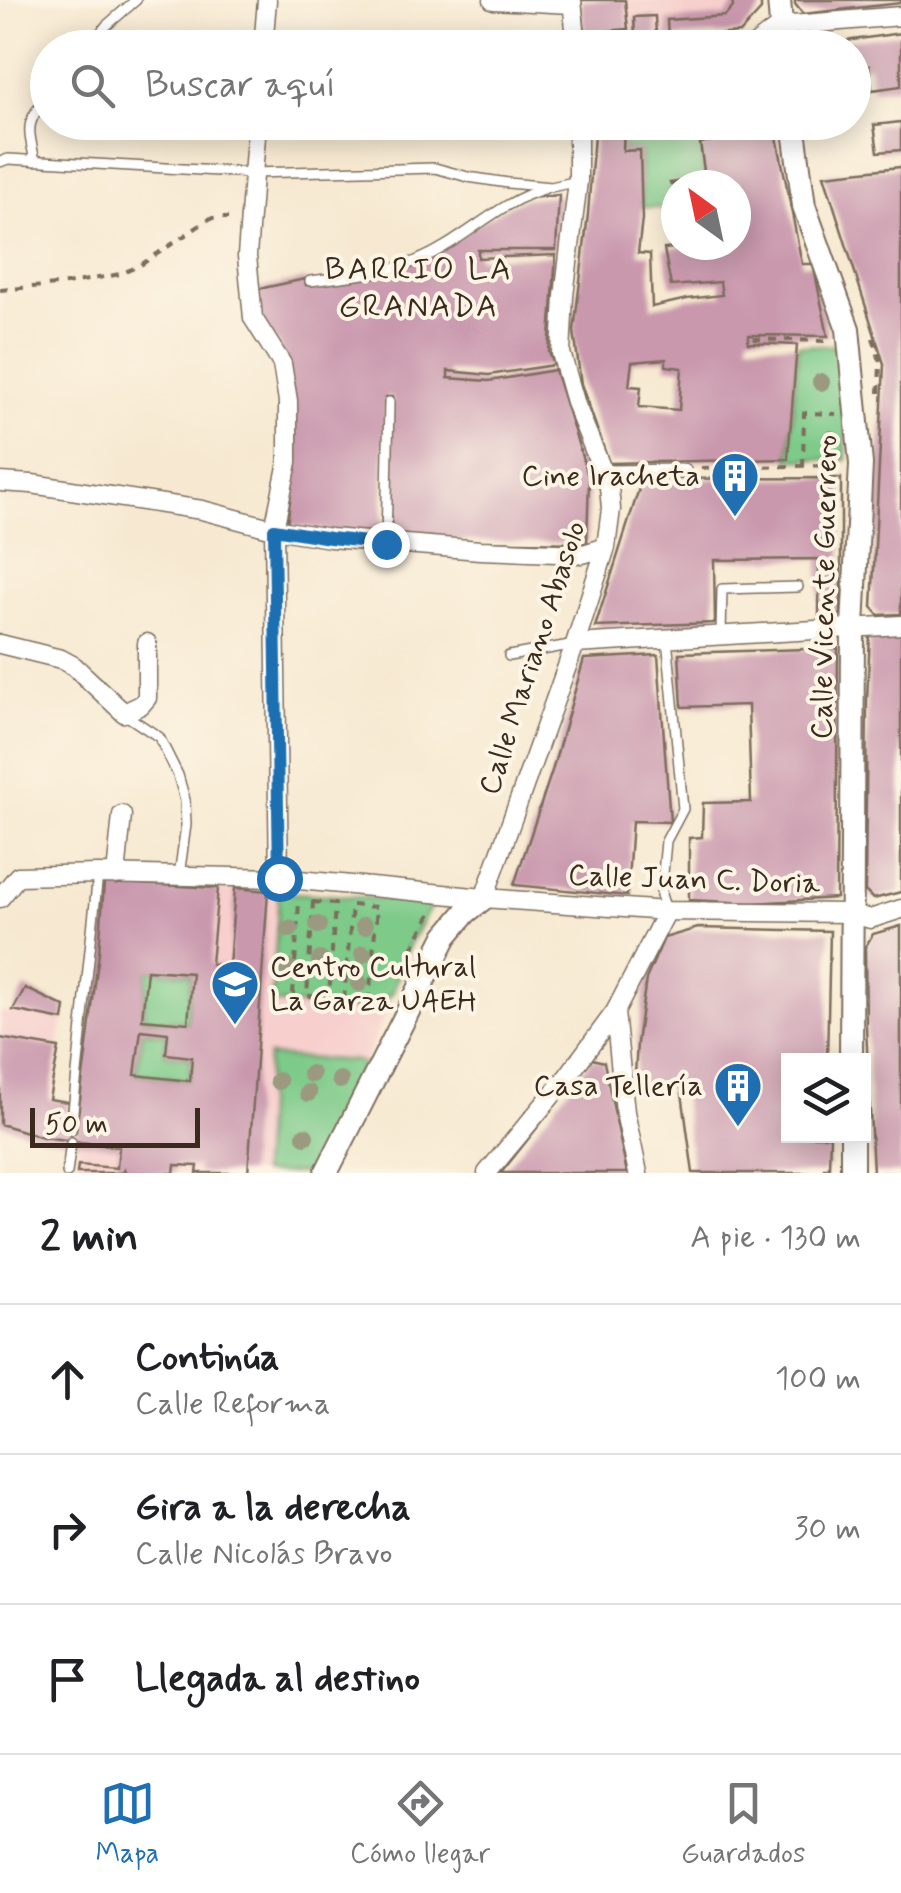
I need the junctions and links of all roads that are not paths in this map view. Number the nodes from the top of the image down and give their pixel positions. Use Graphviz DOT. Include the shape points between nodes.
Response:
graph roads {
  1 [pos="136,0"];
  2 [pos="267,0"];
  3 [pos="493,0"];
  4 [pos="779,0"];
  5 [pos="572,2"];
  6 [pos="901,16"];
  7 [pos="103,30"];
  8 [pos="264,30"];
  9 [pos="575,30"];
  10 [pos="781,30"];
  11 [pos="822,30"];
  12 [pos="30,140"];
  13 [pos="255,140"];
  14 [pos="578,140"];
  15 [pos="795,140"];
  16 [pos="34,161"];
  17 [pos="0,162"];
  18 [pos="252,173"];
  19 [pos="578,181"];
  20 [pos="551,186"];
  21 [pos="310,281"];
  22 [pos="389,402"];
  23 [pos="602,467"];
  24 [pos="686,469"];
  25 [pos="0,482"];
  26 [pos="274,529"];
  27 [pos="386,544"];
  28 [pos="606,546"];
  29 [pos="798,587"];
  30 [pos="901,625"];
  31 [pos="853,627"];
  32 [pos="720,635"];
  33 [pos="667,638"];
  34 [pos="148,643"];
  35 [pos="0,644"];
  36 [pos="575,644"];
  37 [pos="509,656"];
  38 [pos="124,713"];
  39 [pos="122,816"];
  40 [pos="107,875"];
  41 [pos="179,876"];
  42 [pos="279,878"];
  43 [pos="0,898"];
  44 [pos="484,898"];
  45 [pos="901,910"];
  46 [pos="667,911"];
  47 [pos="850,913"];
  48 [pos="615,1012"];
  49 [pos="852,1053"];
  50 [pos="72,1130"];
  51 [pos="70,1142"];
  52 [pos="852,1143"];
  53 [pos="67,1173"];
  54 [pos="326,1173"];
  55 [pos="486,1173"];
  56 [pos="638,1173"];
  57 [pos="852,1173"];
  1 -- 7 [label="lane"];
  2 -- 8 [label="street"];
  3 -- 5 [label="street"];
  4 -- 10 [label="street"];
  5 -- 9 [label="street"];
  6 -- 11 [label="street"];
  12 -- 16 [label="lane"];
  13 -- 18 [label="street"];
  14 -- 19 [label="street, Calle Mariano Abasolo"];
  15 -- 31 [label="street, Calle Vicente Guerrero" via="804,206 848,329 861,464"];
  16 -- 17 [label="lane"];
  16 -- 18 [label="lane"];
  18 -- 20 [label="lane" via="435,168"];
  18 -- 26 [label="street" via="247,256 253,318 282,364 288,400 288,462"];
  19 -- 20 [label="lane"];
  19 -- 23 [label="street, Calle Mariano Abasolo" via="561,353"];
  20 -- 21 [label="lane" via="524,195 418,260"];
  22 -- 27 [label="lane"];
  23 -- 24 [label="lane"];
  23 -- 28 [label="street, Calle Mariano Abasolo" via="612,509"];
  25 -- 26 [label="street" via="202,510"];
  26 -- 27 [label="street"];
  26 -- 42 [label="street"];
  27 -- 28 [label="street" via="583,554"];
  28 -- 36 [label="street, Calle Mariano Abasolo"];
  29 -- 32 [label="lane" via="722,589"];
  30 -- 31 [label="street"];
  31 -- 32 [label="street"];
  31 -- 47 [label="street, Calle Vicente Guerrero"];
  32 -- 33 [label="street"];
  33 -- 36 [label="street"];
  33 -- 46 [label="lane" via="683,808 666,841 661,894"];
  34 -- 38 [label="street" via="147,698"];
  35 -- 38 [label="street" via="74,666"];
  36 -- 37 [label="lane"];
  36 -- 44 [label="street, Calle Mariano Abasolo"];
  38 -- 41 [label="lane" via="160,737 178,775 186,825"];
  39 -- 40 [label="street"];
  40 -- 41 [label="street, Calle Juan C. Doria"];
  40 -- 43 [label="street, Calle Juan C. Doria" via="18,876"];
  40 -- 50 [label="lane"];
  41 -- 42 [label="street, Calle Juan C. Doria"];
  42 -- 44 [label="street, Calle Juan C. Doria"];
  44 -- 46 [label="street, Calle Juan C. Doria"];
  44 -- 54 [label="street, Calle Mariano Abasolo" via="446,936"];
  45 -- 47 [label="street, Calle Juan C. Doria" via="870,919"];
  46 -- 47 [label="street, Calle Juan C. Doria"];
  46 -- 48 [label="street"];
  47 -- 49 [label="street, Calle Vicente Guerrero"];
  48 -- 55 [label="street"];
  48 -- 56 [label="street" via="624,1112"];
  51 -- 53 [label="lane"];
  52 -- 57 [label="street"];
}
